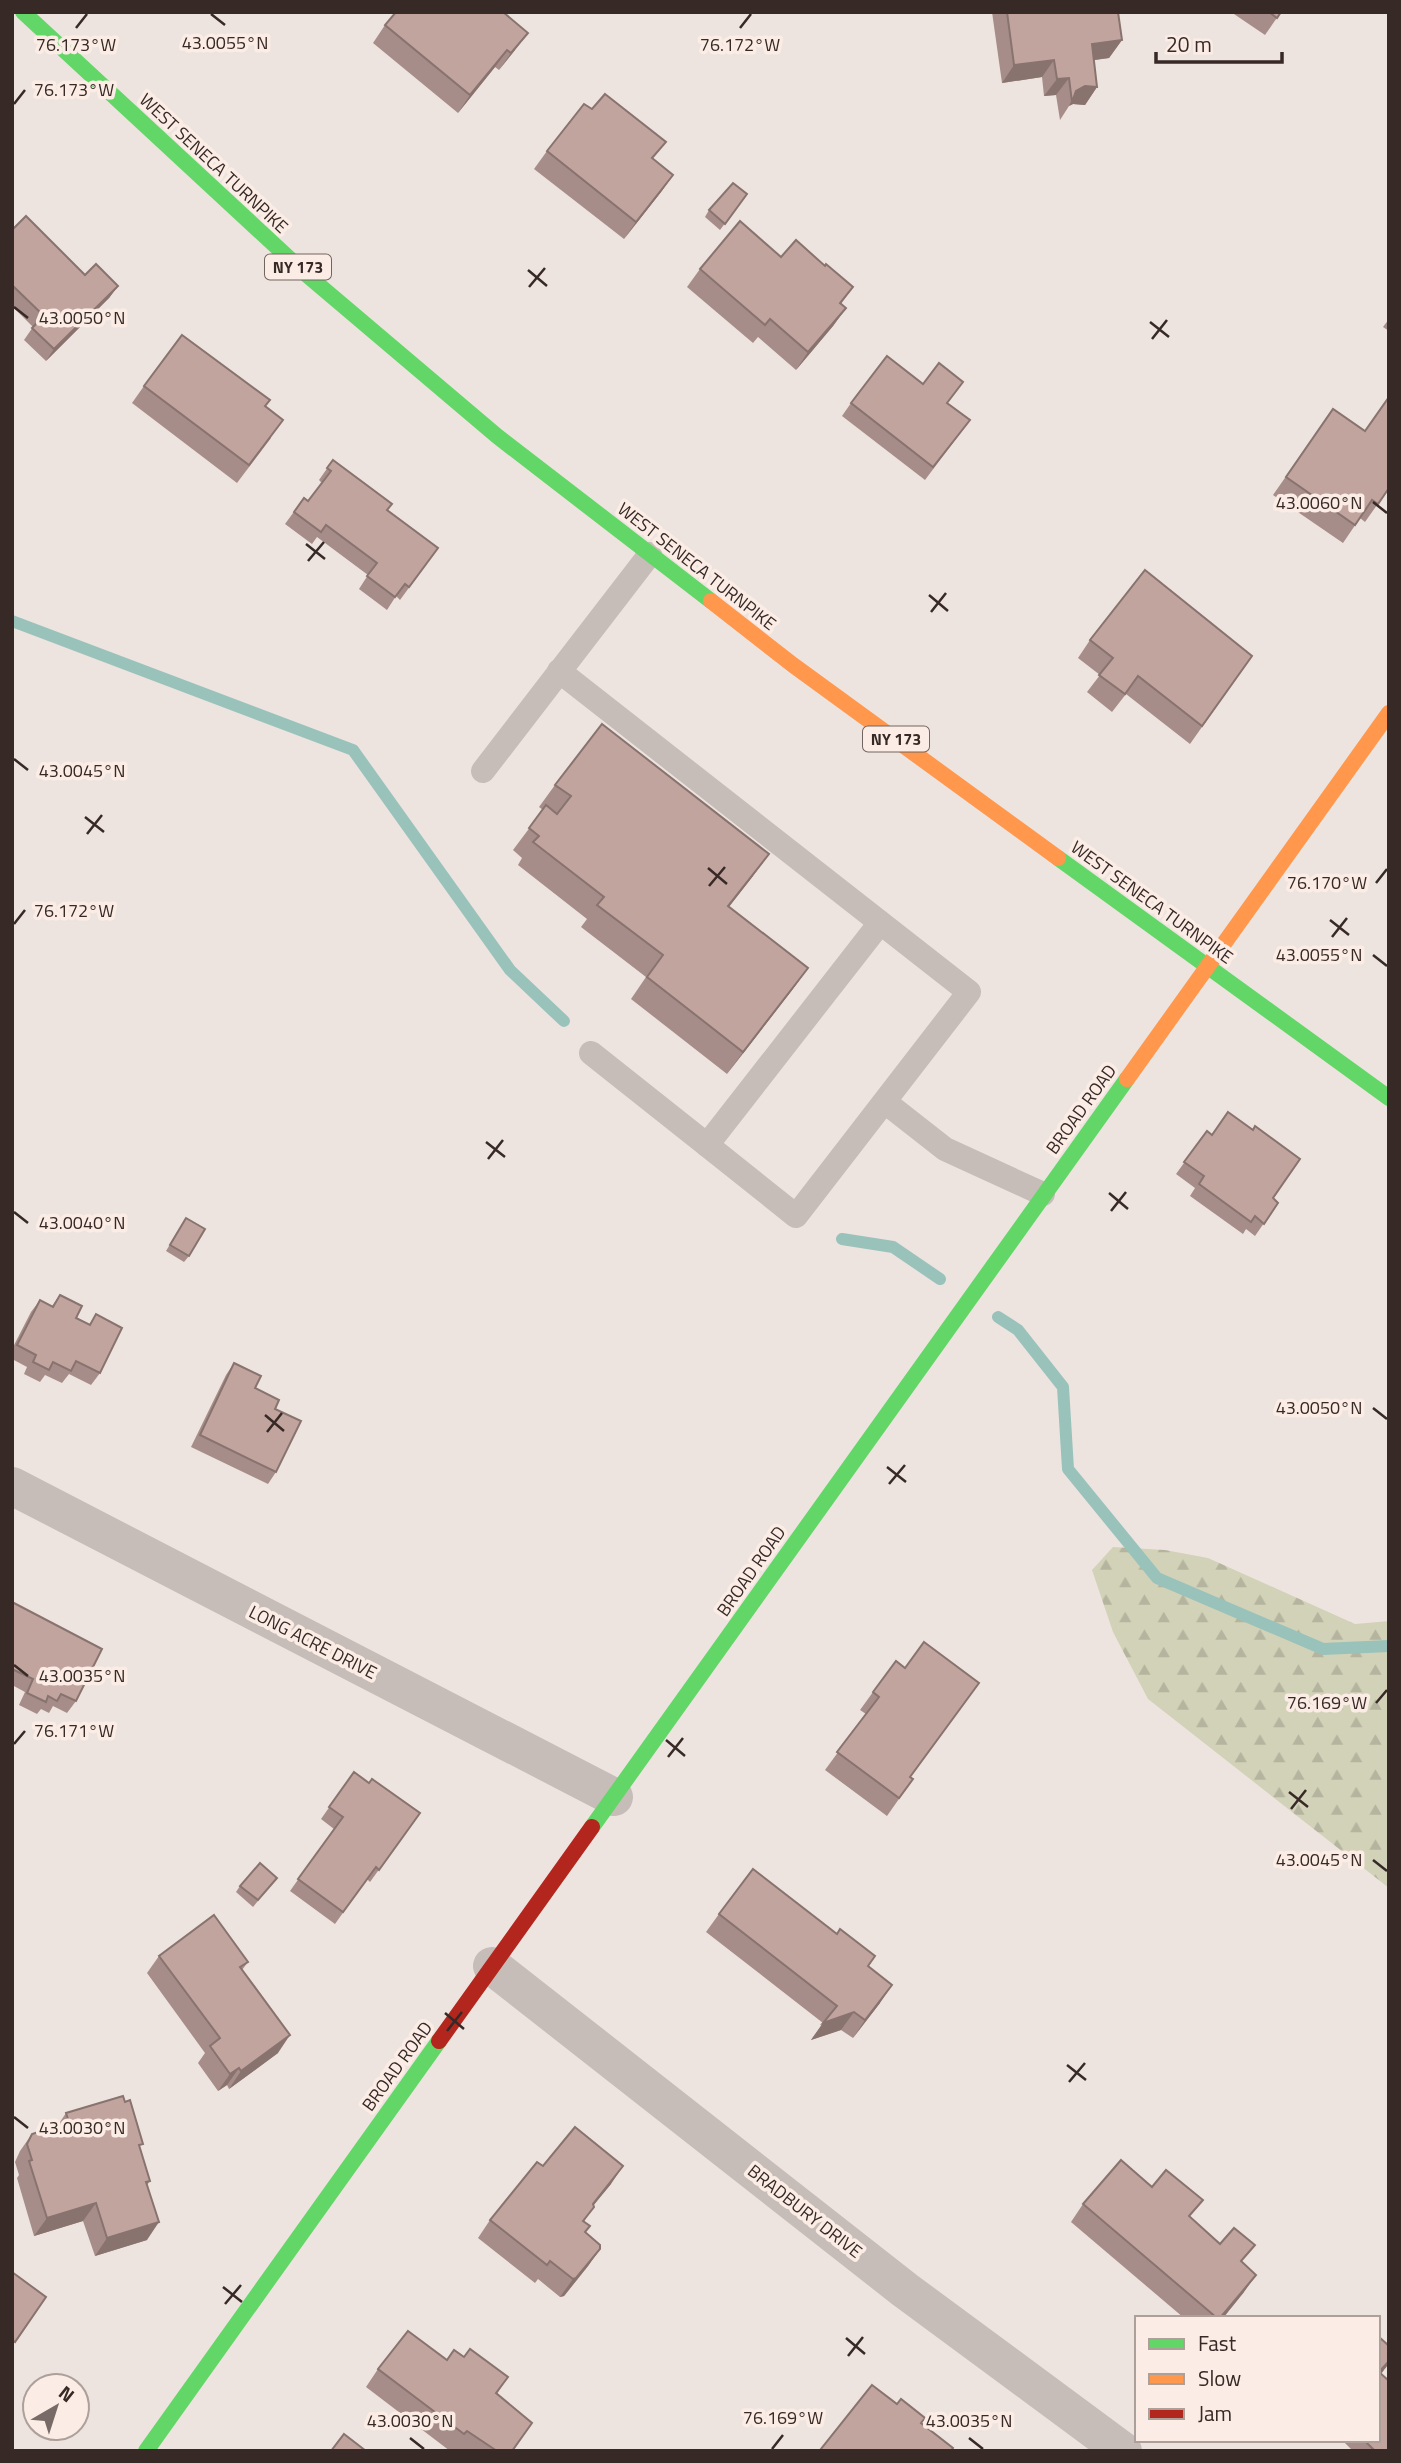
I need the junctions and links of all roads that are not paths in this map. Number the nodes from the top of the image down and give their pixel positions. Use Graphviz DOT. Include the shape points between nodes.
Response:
graph roads {
  1 [pos="23,12"];
  2 [pos="650,554"];
  3 [pos="559,671"];
  4 [pos="1389,713"];
  5 [pos="483,771"];
  6 [pos="880,923"];
  7 [pos="1208,967"];
  8 [pos="591,1053"];
  9 [pos="1389,1098"];
  10 [pos="885,1102"];
  11 [pos="707,1145"];
  12 [pos="1043,1194"];
  13 [pos="12,1486"];
  14 [pos="614,1797"];
  15 [pos="492,1966"];
  16 [pos="146,2451"];
  17 [pos="1123,2451"];
  1 -- 2 [label="street, WEST SENECA TURNPIKE / NY 173" via="307,275 497,436"];
  2 -- 3 [label="lane"];
  2 -- 7 [label="street, WEST SENECA TURNPIKE / NY 173" via="793,665"];
  3 -- 5 [label="lane"];
  3 -- 6 [label="lane"];
  4 -- 7 [label="street, BROAD ROAD"];
  6 -- 10 [label="lane" via="969,992"];
  6 -- 11 [label="lane"];
  7 -- 9 [label="street, WEST SENECA TURNPIKE / NY 173"];
  7 -- 12 [label="street, BROAD ROAD"];
  8 -- 11 [label="lane"];
  10 -- 11 [label="lane" via="796,1216"];
  10 -- 12 [label="lane" via="945,1149"];
  12 -- 14 [label="street, BROAD ROAD"];
  13 -- 14 [label="street, LONG ACRE DRIVE"];
  14 -- 15 [label="street, BROAD ROAD"];
  15 -- 16 [label="street, BROAD ROAD"];
  15 -- 17 [label="street, BRADBURY DRIVE" via="905,2290"];
}
